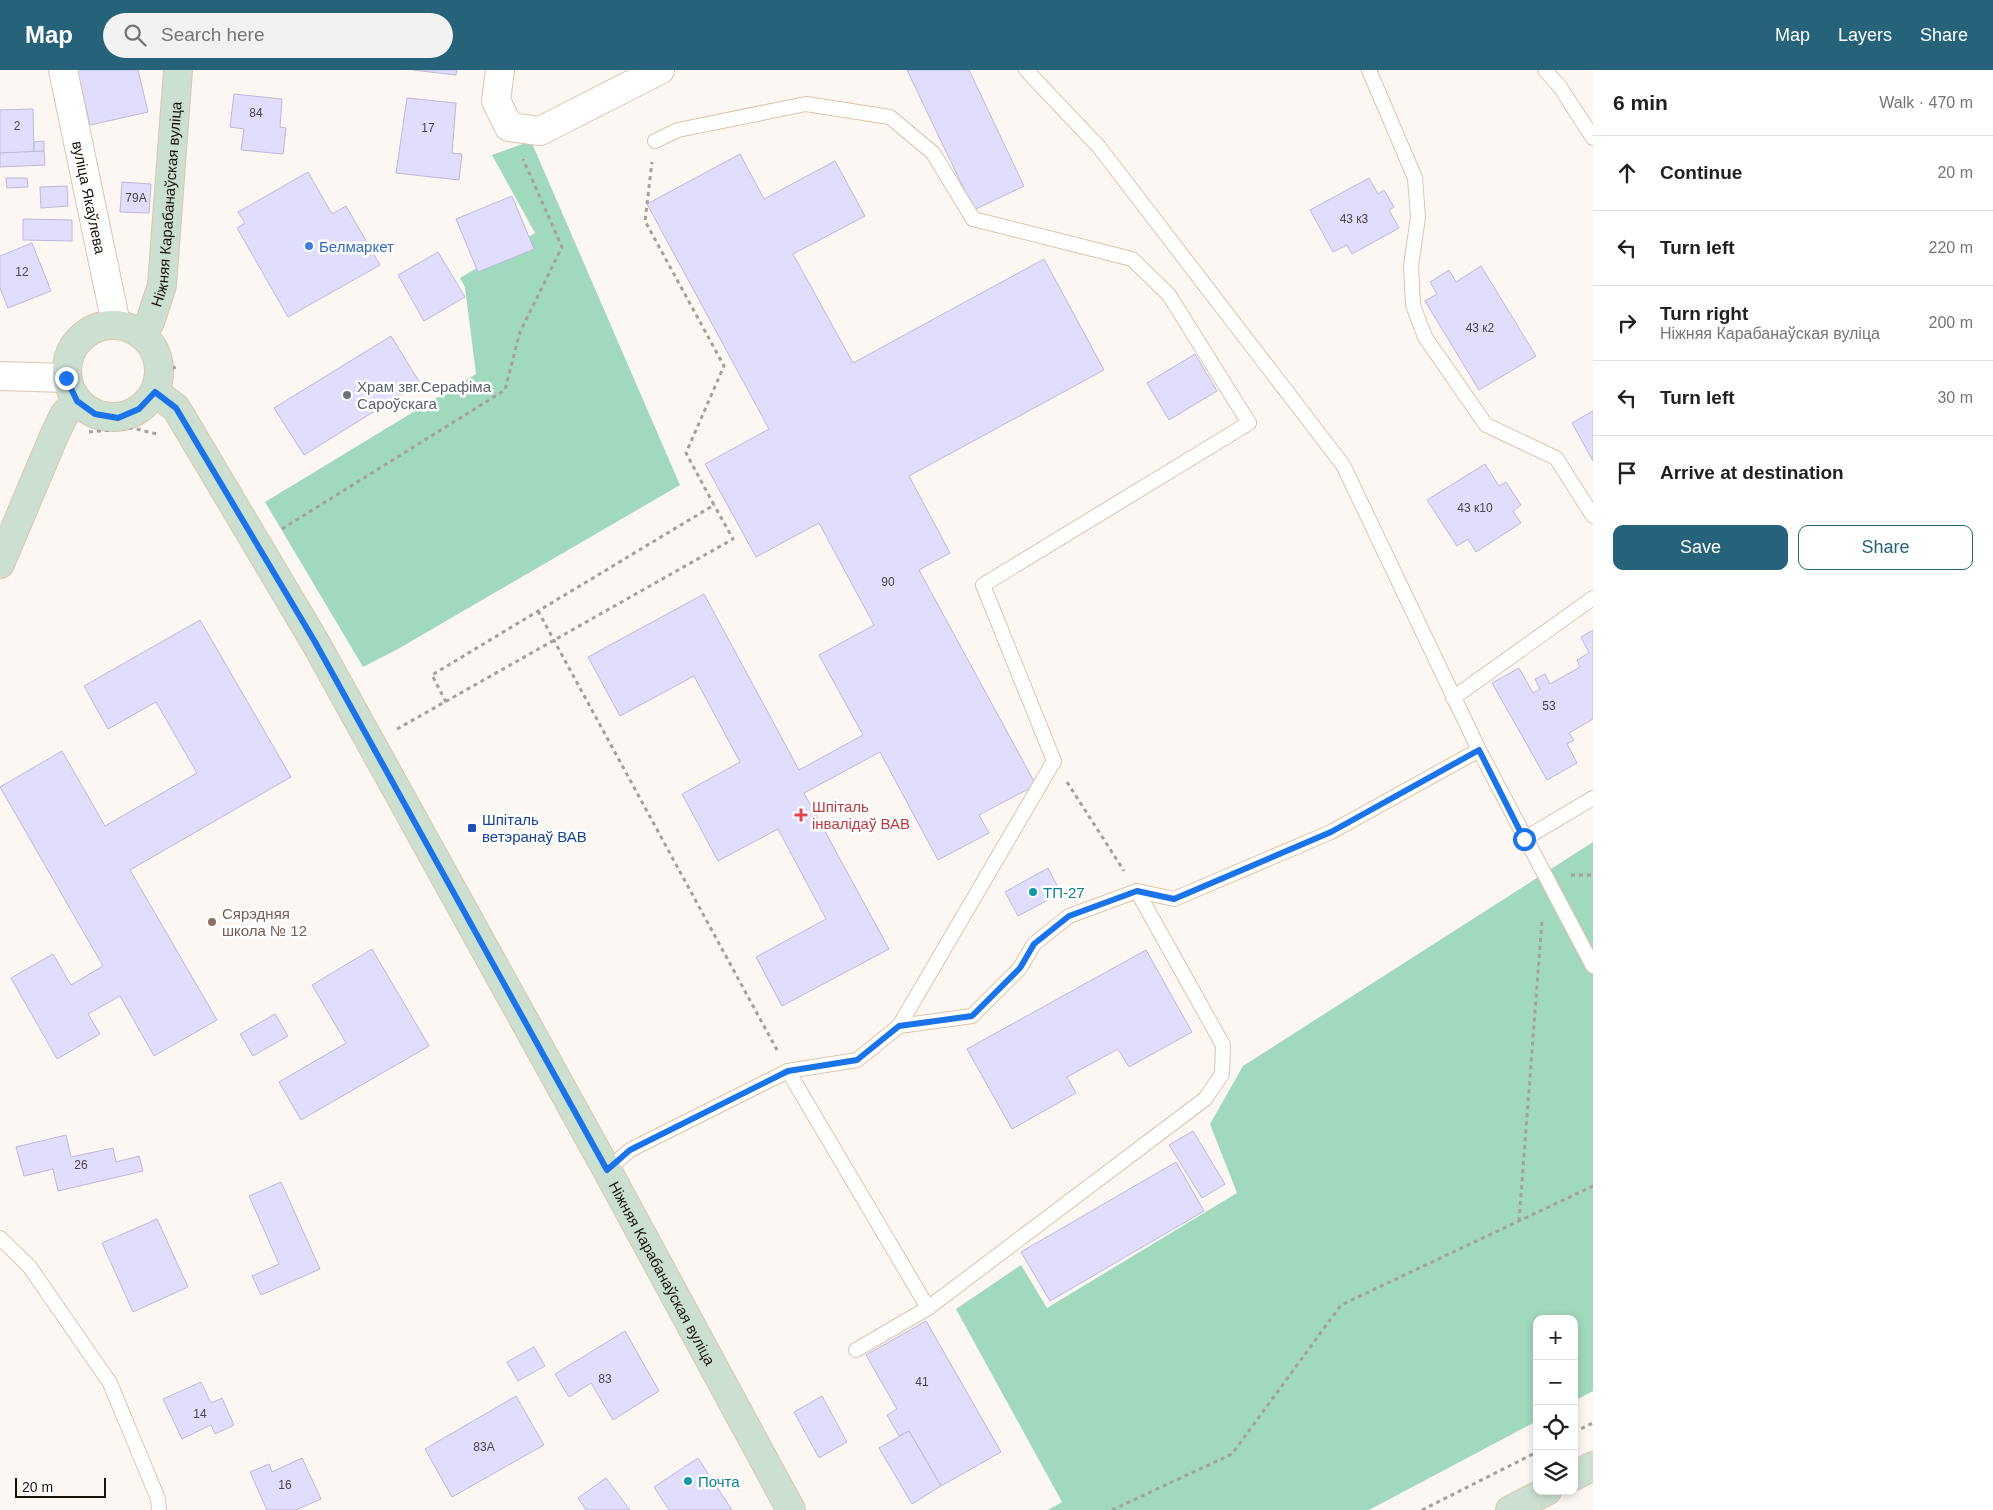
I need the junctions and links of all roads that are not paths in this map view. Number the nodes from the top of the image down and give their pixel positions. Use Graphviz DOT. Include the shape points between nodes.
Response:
graph roads {
  1 [pos="63,70"];
  2 [pos="178,70"];
  3 [pos="500,70"];
  4 [pos="660,70"];
  5 [pos="1026,70"];
  6 [pos="1369,70"];
  7 [pos="1546,70"];
  8 [pos="1593,138"];
  9 [pos="655,141"];
  10 [pos="116,324"];
  11 [pos="142,334"];
  12 [pos="0,376"];
  13 [pos="72,390"];
  14 [pos="155,392"];
  15 [pos="1593,516"];
  16 [pos="0,564"];
  17 [pos="1593,598"];
  18 [pos="1453,698"];
  19 [pos="1479,750"];
  20 [pos="1593,798"];
  21 [pos="1524,839"];
  22 [pos="1137,891"];
  23 [pos="1593,966"];
  24 [pos="899,1026"];
  25 [pos="788,1071"];
  26 [pos="607,1170"];
  27 [pos="0,1238"];
  28 [pos="928,1308"];
  29 [pos="856,1350"];
  30 [pos="1593,1466"];
  31 [pos="1578,1474"];
  32 [pos="1538,1495"];
  33 [pos="159,1510"];
  34 [pos="791,1510"];
  35 [pos="1510,1510"];
  1 -- 10 [label="street, вуліца Якаўлева"];
  2 -- 11 [label="main road, Ніжняя Карабанаўская вуліца" via="162,285 150,322"];
  3 -- 4 [label="street" via="496,101 510,127 540,131"];
  5 -- 18 [label="lane" via="1099,147 1343,465"];
  6 -- 15 [label="lane" via="1415,178 1418,218 1411,266 1413,305 1426,337 1486,426 1556,458"];
  7 -- 8 [label="lane"];
  9 -- 24 [label="lane" via="678,130 806,104 890,117 933,153 973,219 1132,258 1169,294 1248,423 983,585 1054,760"];
  10 -- 11 [label="main road"];
  10 -- 13 [label="main road" via="95,328 78,339 68,357"];
  11 -- 14 [label="main road" via="155,351 159,371"];
  12 -- 13 [label="street"];
  13 -- 14 [label="main road" via="95,414 118,418 139,409"];
  13 -- 16 [label="main road"];
  14 -- 26 [label="main road, Ніжняя Карабанаўская вуліца" via="176,408 315,642"];
  17 -- 18 [label="lane"];
  18 -- 19 [label="lane"];
  19 -- 21 [label="lane"];
  19 -- 22 [label="lane" via="1331,832 1174,899"];
  20 -- 21 [label="lane"];
  21 -- 23 [label="lane"];
  22 -- 24 [label="lane" via="1069,916 1034,944 1020,968 972,1016"];
  22 -- 28 [label="lane" via="1223,1045 1222,1074 1206,1099"];
  24 -- 25 [label="lane" via="857,1060"];
  25 -- 26 [label="lane" via="630,1150"];
  25 -- 28 [label="lane"];
  26 -- 34 [label="main road, Ніжняя Карабанаўская вуліца"];
  27 -- 33 [label="lane" via="29,1266 110,1383 158,1499"];
  28 -- 29 [label="lane"];
  30 -- 31 [label="main road"];
  32 -- 35 [label="main road"];
}
